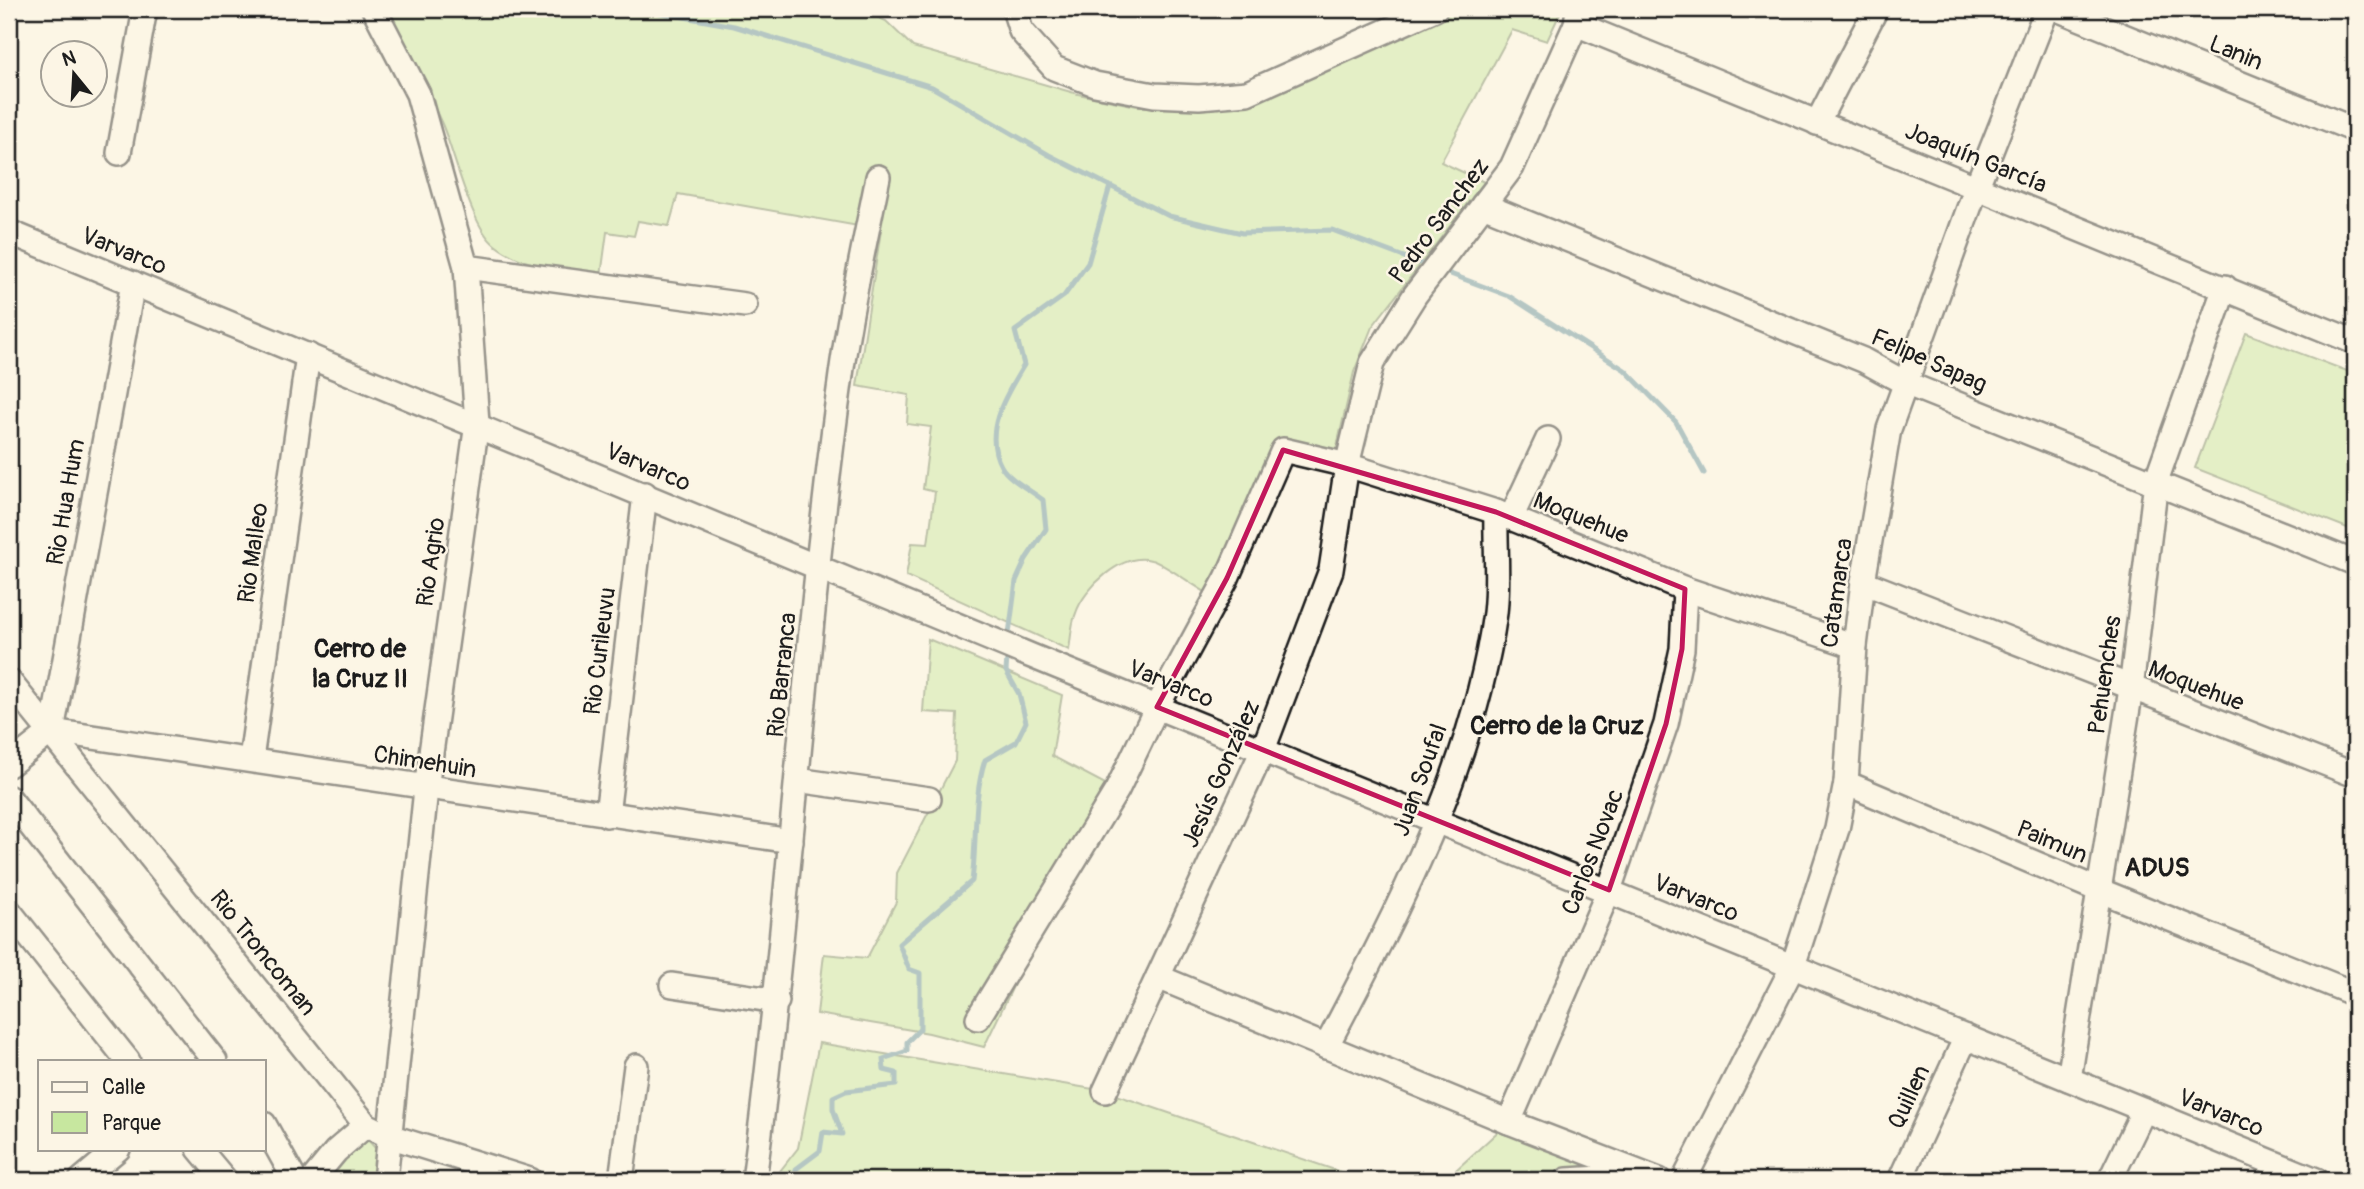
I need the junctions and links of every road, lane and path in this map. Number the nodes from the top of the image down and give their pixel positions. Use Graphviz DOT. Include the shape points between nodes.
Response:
graph roads {
  1 [pos="145,9"];
  2 [pos="374,9"];
  3 [pos="1014,9"];
  4 [pos="1435,9"];
  5 [pos="1876,9"];
  6 [pos="2047,9"];
  7 [pos="2057,9"];
  8 [pos="1577,16"];
  9 [pos="1817,123"];
  10 [pos="2355,130"];
  11 [pos="119,153"];
  12 [pos="878,177"];
  13 [pos="1977,186"];
  14 [pos="1483,205"];
  15 [pos="9,232"];
  16 [pos="466,267"];
  17 [pos="133,283"];
  18 [pos="2225,287"];
  19 [pos="745,306"];
  20 [pos="2355,342"];
  21 [pos="308,355"];
  22 [pos="1905,383"];
  23 [pos="477,424"];
  24 [pos="1548,439"];
  25 [pos="1347,466"];
  26 [pos="2156,481"];
  27 [pos="645,494"];
  28 [pos="1504,515"];
  29 [pos="2355,563"];
  30 [pos="819,567"];
  31 [pos="1863,582"];
  32 [pos="1685,589"];
  33 [pos="1855,646"];
  34 [pos="9,681"];
  35 [pos="2131,689"];
  36 [pos="1157,707"];
  37 [pos="52,731"];
  38 [pos="1263,750"];
  39 [pos="251,759"];
  40 [pos="9,765"];
  41 [pos="2355,775"];
  42 [pos="797,780"];
  43 [pos="1846,783"];
  44 [pos="426,789"];
  45 [pos="9,798"];
  46 [pos="929,799"];
  47 [pos="607,815"];
  48 [pos="1437,821"];
  49 [pos="791,841"];
  50 [pos="1609,891"];
  51 [pos="2101,891"];
  52 [pos="9,911"];
  53 [pos="1793,966"];
  54 [pos="1158,977"];
  55 [pos="672,985"];
  56 [pos="2355,994"];
  57 [pos="777,1001"];
  58 [pos="978,1018"];
  59 [pos="1966,1037"];
  60 [pos="1326,1047"];
  61 [pos="127,1060"];
  62 [pos="214,1060"];
  63 [pos="636,1066"];
  64 [pos="2068,1079"];
  65 [pos="1105,1091"];
  66 [pos="2144,1110"];
  67 [pos="1508,1122"];
  68 [pos="366,1125"];
  69 [pos="266,1128"];
  70 [pos="389,1136"];
  71 [pos="117,1150"];
  72 [pos="200,1150"];
  73 [pos="1652,1178"];
  74 [pos="81,1180"];
  75 [pos="225,1180"];
  76 [pos="295,1180"];
  77 [pos="312,1180"];
  78 [pos="385,1180"];
  79 [pos="530,1180"];
  80 [pos="621,1180"];
  81 [pos="754,1180"];
  82 [pos="1567,1180"];
  83 [pos="1684,1180"];
  84 [pos="1900,1180"];
  85 [pos="2110,1180"];
  86 [pos="2316,1180"];
  1 -- 11 [label="street"];
  2 -- 16 [label="street, Rio Agrio" via="418,94"];
  3 -- 4 [label="street" via="1021,31 1054,68 1095,84 1154,95 1199,97 1247,93"];
  5 -- 9 [label="street"];
  6 -- 13 [label="street, Catamarca"];
  7 -- 10 [label="street, Lanin"];
  8 -- 9 [label="street, Joaquín García"];
  8 -- 14 [label="street, Pedro Sanchez" via="1512,167"];
  9 -- 13 [label="street, Joaquín García"];
  12 -- 30 [label="street, Rio Barranca" via="841,373"];
  13 -- 18 [label="street, Joaquín García"];
  13 -- 22 [label="street, Catamarca"];
  14 -- 22 [label="street, Felipe Sapag" via="1863,360"];
  14 -- 25 [label="street, Pedro Sanchez" via="1415,295 1372,363"];
  15 -- 17 [label="street, Varvarco"];
  16 -- 19 [label="street"];
  16 -- 23 [label="street, Rio Agrio"];
  17 -- 21 [label="street, Varvarco"];
  17 -- 37 [label="street, Rio Hua Hum"];
  18 -- 20 [label="street, Joaquín García"];
  18 -- 26 [label="street, Pehuenches"];
  21 -- 23 [label="street, Varvarco"];
  21 -- 39 [label="street, Rio Malleo"];
  22 -- 26 [label="street, Felipe Sapag"];
  22 -- 31 [label="street, Catamarca" via="1889,429"];
  23 -- 27 [label="street, Varvarco"];
  23 -- 44 [label="street, Rio Agrio"];
  24 -- 28 [label="street"];
  25 -- 28 [label="street, Moquehue"];
  25 -- 36 [label="street, Moquehue" via="1283,450 1227,578"];
  25 -- 38 [label="street, Jesús González" via="1331,570"];
  26 -- 29 [label="street, Felipe Sapag"];
  26 -- 35 [label="street, Pehuenches"];
  27 -- 30 [label="street, Varvarco"];
  27 -- 47 [label="street, Rio Curileuvu"];
  28 -- 32 [label="street, Moquehue"];
  28 -- 48 [label="street, Juan Soufal" via="1483,677"];
  30 -- 36 [label="street, Varvarco"];
  30 -- 42 [label="street, Rio Barranca"];
  31 -- 33 [label="street, Catamarca"];
  31 -- 35 [label="street, Moquehue"];
  32 -- 33 [label="street, Moquehue"];
  32 -- 50 [label="street, Carlos Novac" via="1682,649 1666,724"];
  33 -- 43 [label="street, Catamarca"];
  34 -- 37 [label="street, Rio Troncoman"];
  35 -- 41 [label="street, Moquehue"];
  35 -- 51 [label="street, Pehuenches"];
  36 -- 38 [label="street, Varvarco"];
  36 -- 58 [label="street" via="1117,790"];
  37 -- 39 [label="street, Chimehuin"];
  37 -- 40 [label="street"];
  37 -- 68 [label="street, Rio Troncoman"];
  38 -- 48 [label="street, Varvarco"];
  38 -- 54 [label="street, Jesús González"];
  39 -- 44 [label="street, Chimehuin"];
  42 -- 46 [label="street"];
  42 -- 49 [label="street, Rio Barranca"];
  43 -- 51 [label="street, Paimun"];
  43 -- 53 [label="street, Catamarca" via="1837,829"];
  44 -- 47 [label="street, Chimehuin"];
  44 -- 70 [label="street, Rio Agrio"];
  45 -- 62 [label="street"];
  47 -- 49 [label="street, Chimehuin"];
  48 -- 50 [label="street, Varvarco"];
  48 -- 60 [label="street, Juan Soufal" via="1388,929"];
  49 -- 57 [label="street, Rio Barranca"];
  50 -- 53 [label="street, Varvarco"];
  50 -- 67 [label="street, Carlos Novac"];
  51 -- 56 [label="street, Paimun"];
  51 -- 64 [label="street, Pehuenches"];
  52 -- 61 [label="street"];
  53 -- 59 [label="street, Varvarco"];
  53 -- 83 [label="street, Catamarca"];
  54 -- 60 [label="street"];
  54 -- 65 [label="street, Jesús González"];
  55 -- 57 [label="street"];
  57 -- 81 [label="street, Rio Barranca"];
  59 -- 64 [label="street, Varvarco"];
  59 -- 84 [label="street, Quillen"];
  60 -- 67 [label="street"];
  63 -- 80 [label="street"];
  64 -- 66 [label="street, Varvarco"];
  66 -- 85 [label="street"];
  66 -- 86 [label="street, Varvarco"];
  67 -- 73 [label="street"];
  68 -- 70 [label="street, Rio Troncoman"];
  68 -- 77 [label="street"];
  69 -- 76 [label="street"];
  70 -- 78 [label="street, Rio Agrio"];
  70 -- 79 [label="street, Rio Troncoman"];
  71 -- 74 [label="street"];
  72 -- 75 [label="street"];
  73 -- 82 [label="street"];
}
